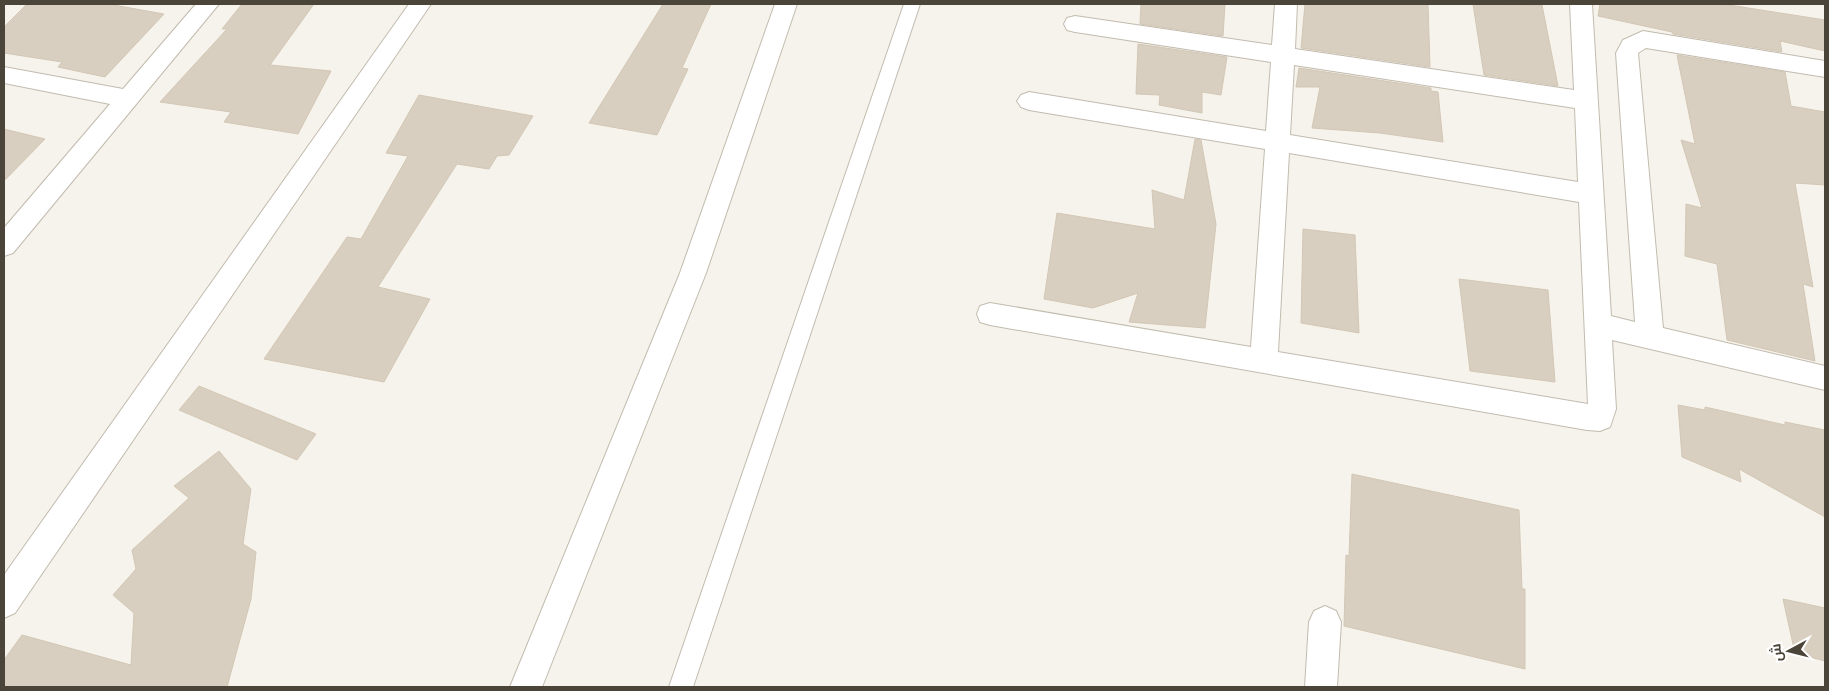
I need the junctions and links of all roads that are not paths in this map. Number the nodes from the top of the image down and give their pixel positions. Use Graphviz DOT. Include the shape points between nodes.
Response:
graph roads {
  1 [pos="208,4"];
  2 [pos="420,4"];
  3 [pos="786,4"];
  4 [pos="912,4"];
  5 [pos="1286,4"];
  6 [pos="1580,4"];
  7 [pos="1075,24"];
  8 [pos="1283,54"];
  9 [pos="1825,69"];
  10 [pos="4,75"];
  11 [pos="128,99"];
  12 [pos="1029,100"];
  13 [pos="1586,101"];
  14 [pos="1277,140"];
  15 [pos="1591,194"];
  16 [pos="4,246"];
  17 [pos="990,314"];
  18 [pos="1598,325"];
  19 [pos="1650,337"];
  20 [pos="1264,360"];
  21 [pos="1825,378"];
  22 [pos="4,602"];
  23 [pos="1325,622"];
  24 [pos="526,687"];
  25 [pos="682,687"];
  26 [pos="1320,687"];
  1 -- 11 [label="street"];
  2 -- 22 [label="street"];
  3 -- 24 [label="street" via="693,273"];
  4 -- 25 [label="lane"];
  5 -- 8 [label="street"];
  6 -- 13 [label="street"];
  7 -- 8 [label="street"];
  8 -- 13 [label="street"];
  8 -- 14 [label="street"];
  9 -- 19 [label="street" via="1643,39 1631,46 1627,53"];
  10 -- 11 [label="street"];
  11 -- 16 [label="street"];
  12 -- 14 [label="street"];
  13 -- 15 [label="street"];
  14 -- 15 [label="street"];
  14 -- 20 [label="street"];
  15 -- 18 [label="street"];
  17 -- 20 [label="street"];
  18 -- 19 [label="street"];
  18 -- 20 [label="street" via="1600,418"];
  19 -- 21 [label="street"];
  23 -- 26 [label="street"];
}
